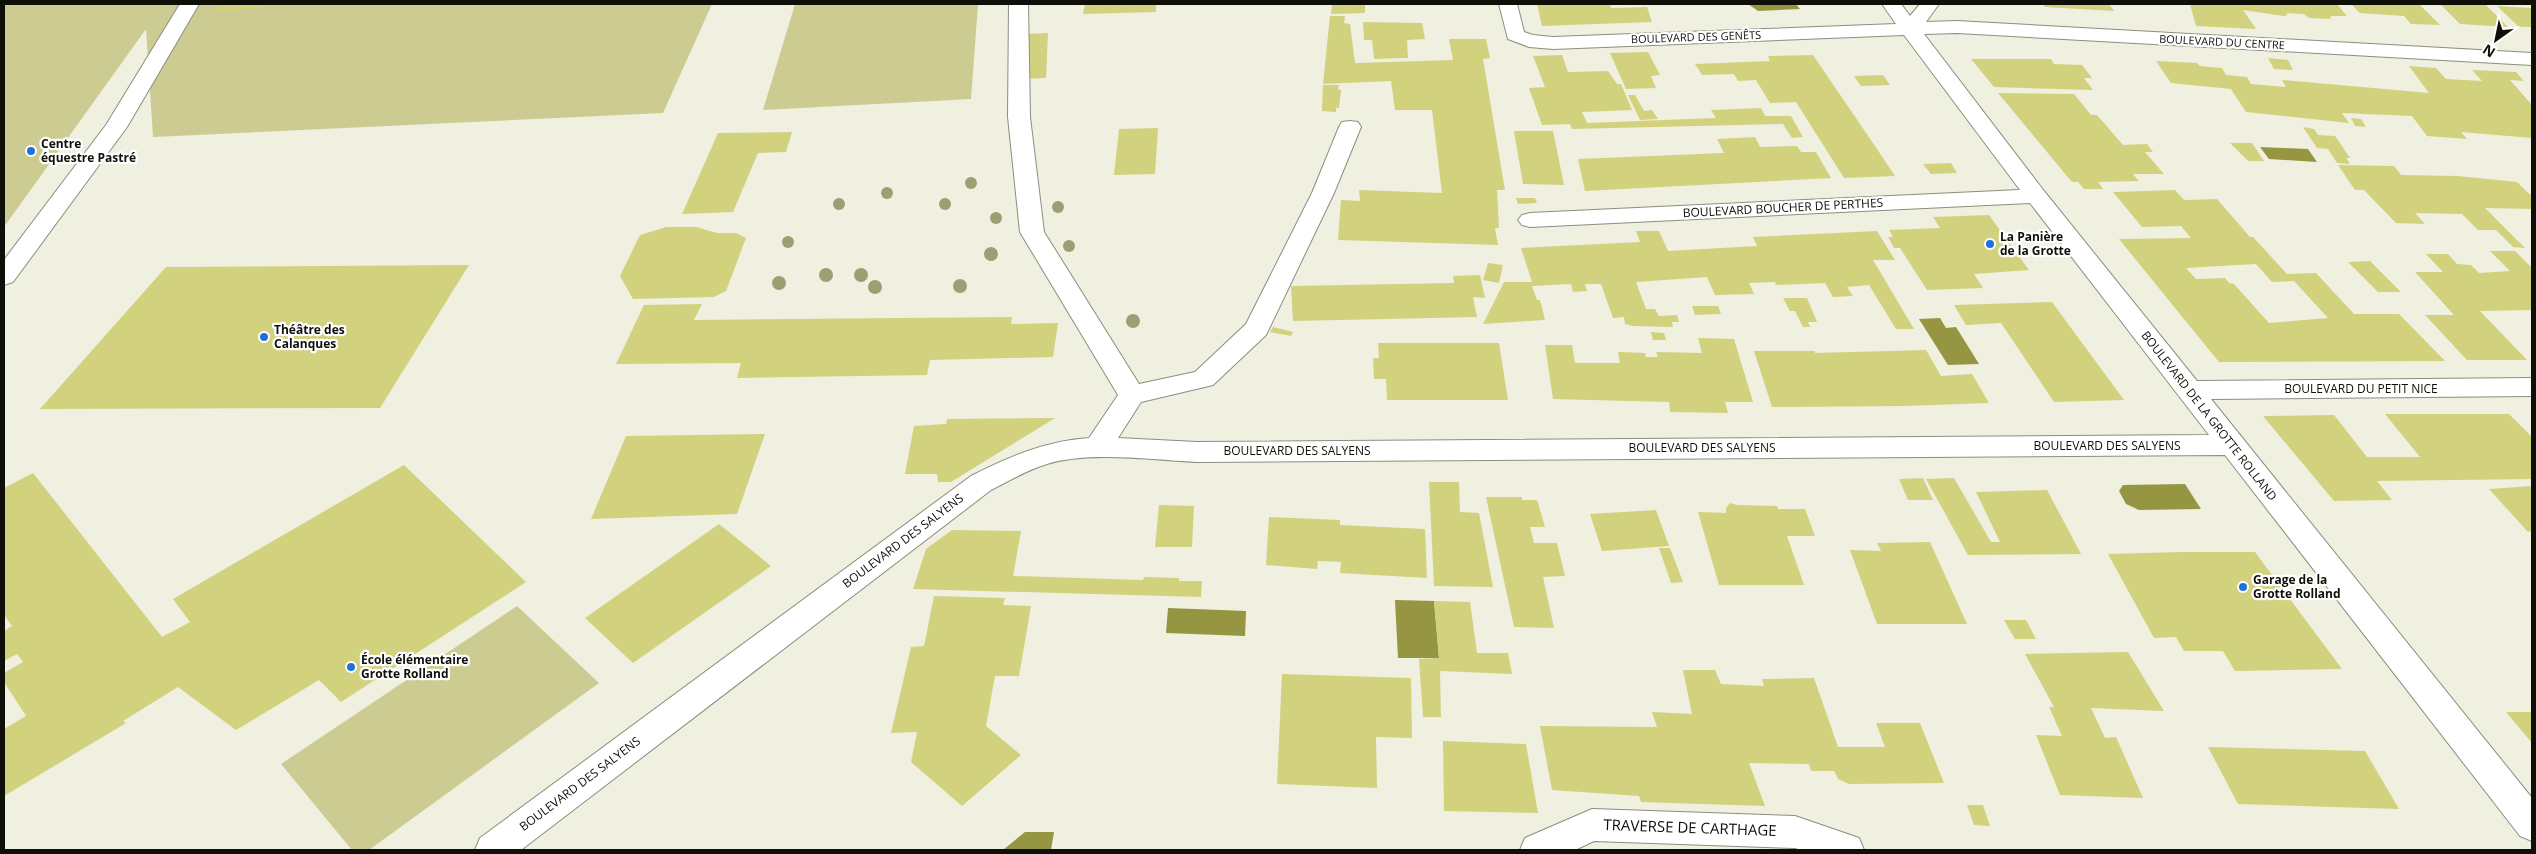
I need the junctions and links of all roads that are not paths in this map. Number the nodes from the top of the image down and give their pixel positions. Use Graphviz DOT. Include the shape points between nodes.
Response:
graph roads {
  1 [pos="189,4"];
  2 [pos="1018,4"];
  3 [pos="1508,4"];
  4 [pos="1891,4"];
  5 [pos="1930,4"];
  6 [pos="1911,28"];
  7 [pos="2532,59"];
  8 [pos="1350,126"];
  9 [pos="2036,196"];
  10 [pos="1530,220"];
  11 [pos="4,277"];
  12 [pos="2532,387"];
  13 [pos="2189,390"];
  14 [pos="1132,395"];
  15 [pos="2231,445"];
  16 [pos="1097,449"];
  17 [pos="2532,825"];
  18 [pos="493,850"];
  19 [pos="1538,850"];
  20 [pos="1846,850"];
  1 -- 11 [label="street" via="116,127"];
  2 -- 14 [label="street" via="1019,117 1032,232"];
  3 -- 6 [label="street, BOULEVARD DES GENÊTS" via="1515,35 1529,41 1553,43"];
  4 -- 6 [label="street, BOULEVARD DE LA GROTTE ROLLAND"];
  5 -- 6 [label="street"];
  6 -- 7 [label="street, BOULEVARD DU CENTRE" via="1957,27"];
  6 -- 9 [label="street, BOULEVARD DE LA GROTTE ROLLAND"];
  8 -- 14 [label="street" via="1257,329 1204,379"];
  9 -- 10 [label="street, BOULEVARD BOUCHER DE PERTHES"];
  9 -- 13 [label="street, BOULEVARD DE LA GROTTE ROLLAND"];
  12 -- 13 [label="street, BOULEVARD DU PETIT NICE"];
  13 -- 15 [label="street, BOULEVARD DE LA GROTTE ROLLAND"];
  14 -- 16 [label="street"];
  15 -- 16 [label="street, BOULEVARD DES SALYENS" via="1197,452"];
  15 -- 17 [label="street, BOULEVARD DE LA GROTTE ROLLAND"];
  16 -- 18 [label="street, BOULEVARD DES SALYENS" via="1055,452 980,482"];
  19 -- 20 [label="street, TRAVERSE DE CARTHAGE" via="1592,825 1794,832"];
}
